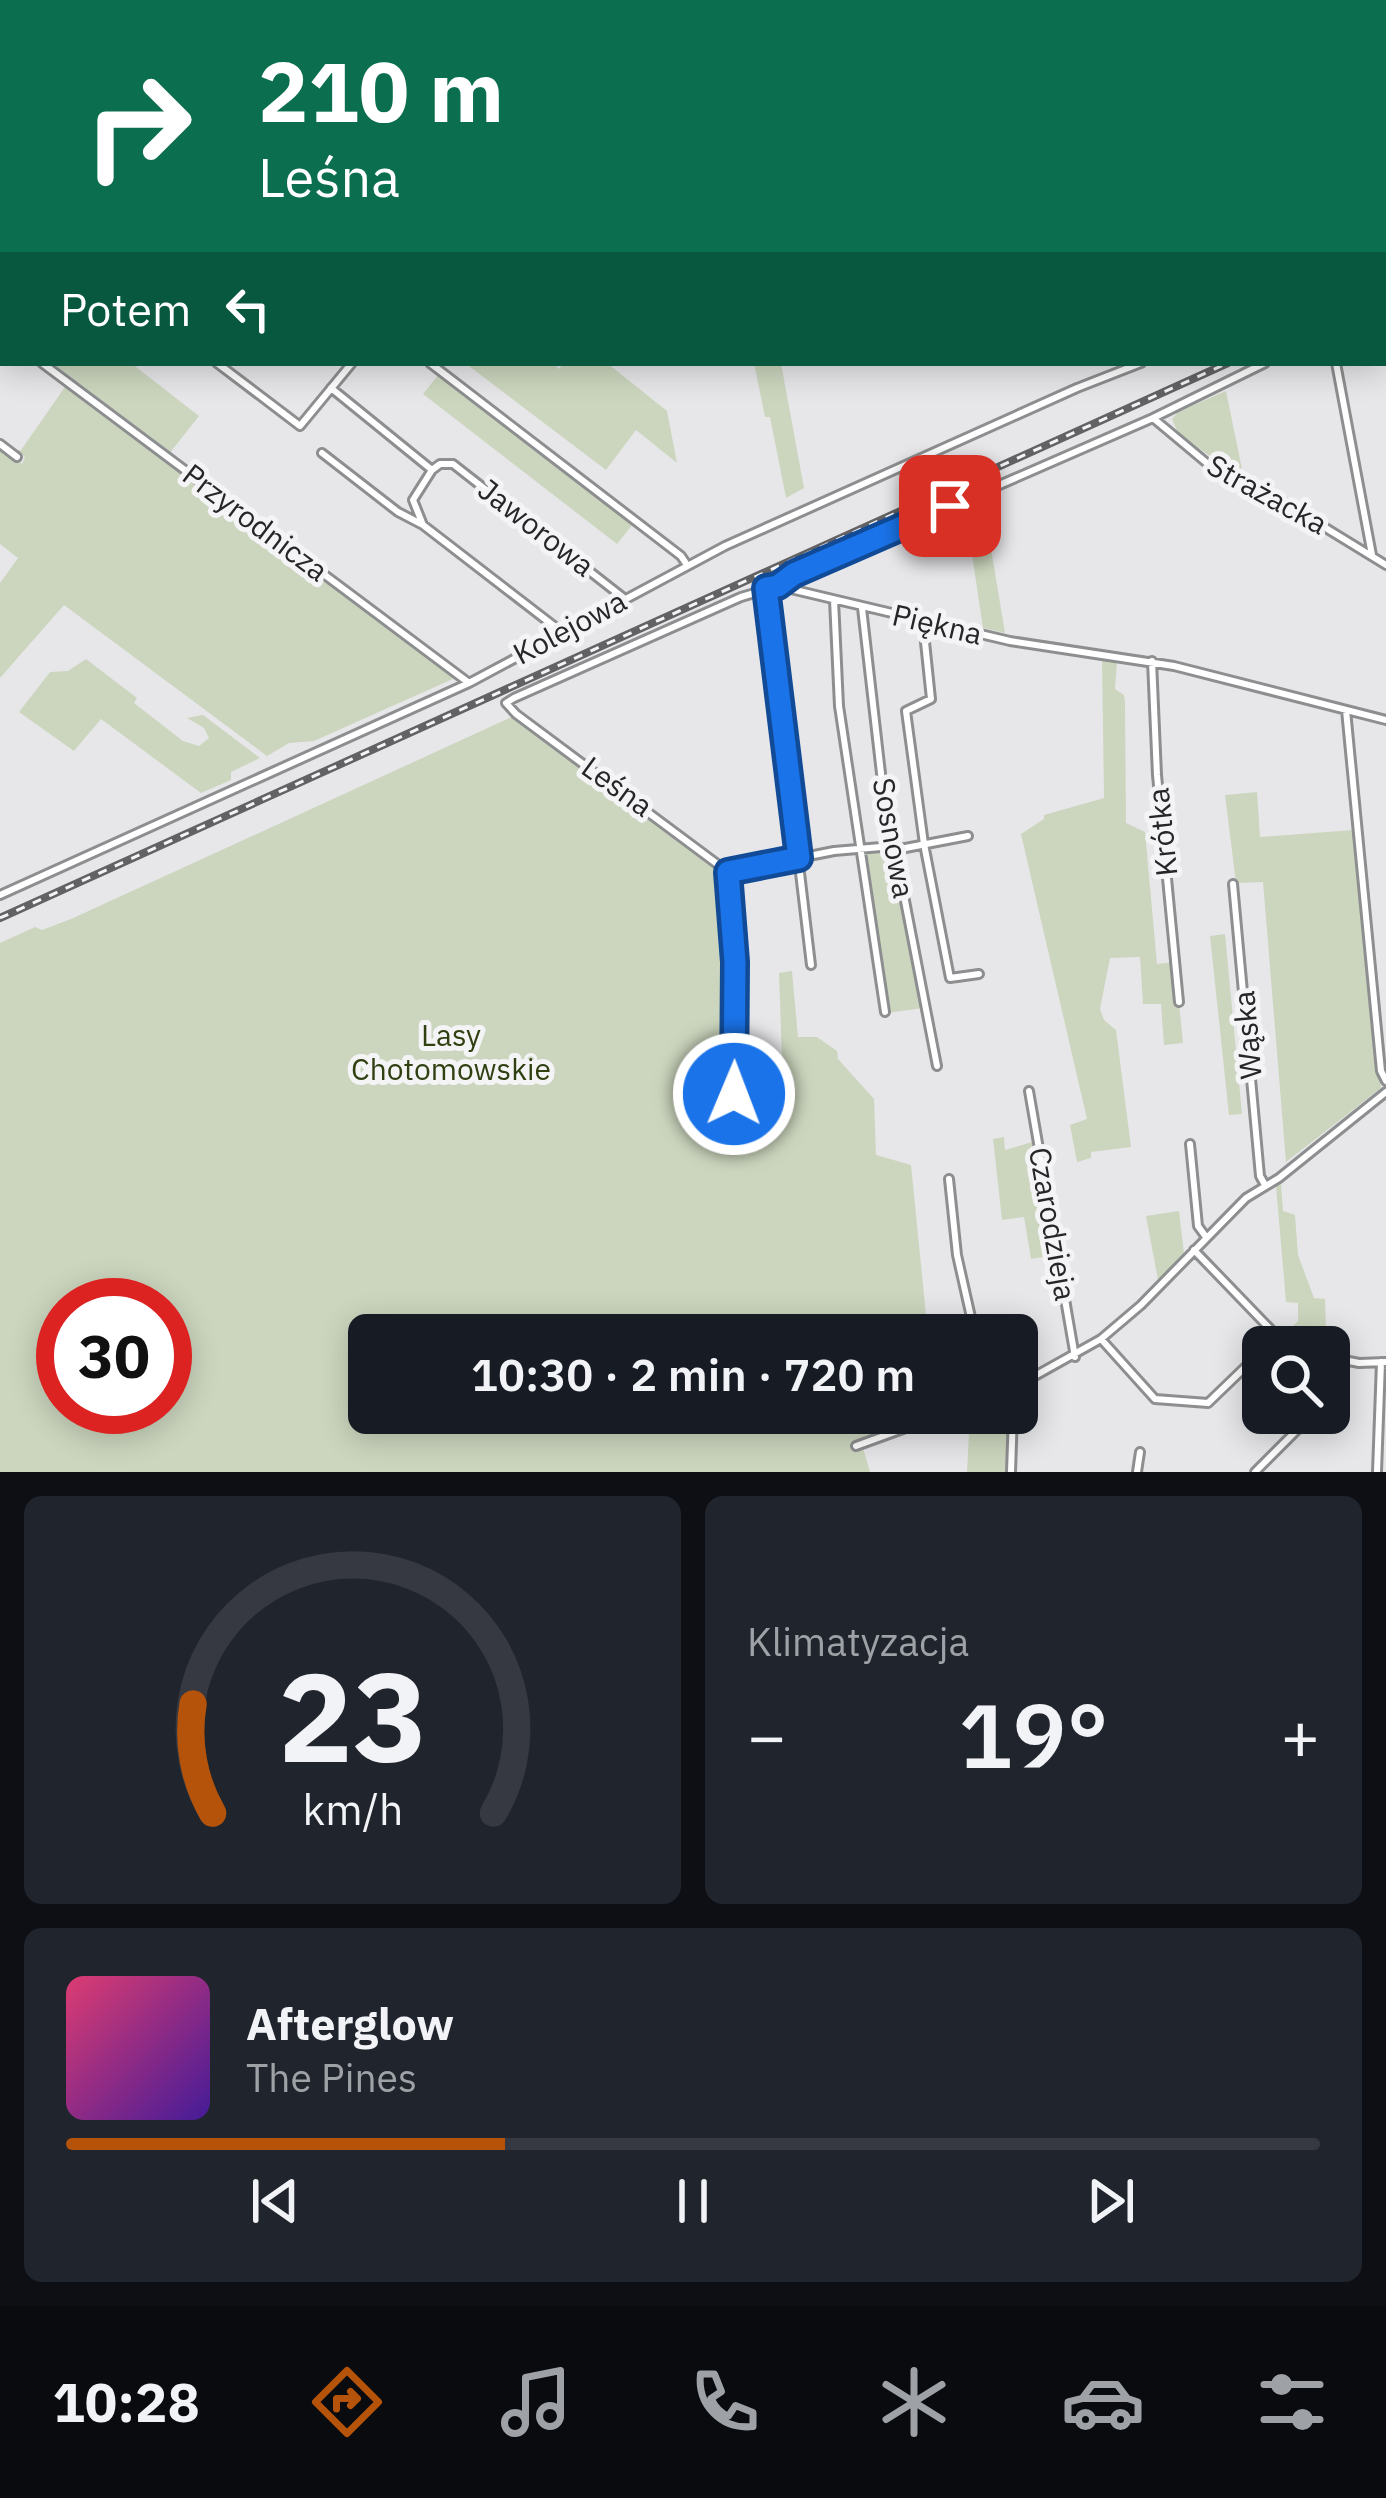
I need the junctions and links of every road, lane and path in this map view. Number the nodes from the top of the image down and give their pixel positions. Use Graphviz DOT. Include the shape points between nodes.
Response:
graph roads {
  1 [pos="45,366"];
  2 [pos="221,366"];
  3 [pos="349,366"];
  4 [pos="434,366"];
  5 [pos="1133,366"];
  6 [pos="1259,366"];
  7 [pos="1337,366"];
  8 [pos="331,388"];
  9 [pos="1154,418"];
  10 [pos="0,444"];
  11 [pos="322,453"];
  12 [pos="17,457"];
  13 [pos="433,470"];
  14 [pos="413,500"];
  15 [pos="402,515"];
  16 [pos="424,525"];
  17 [pos="1372,555"];
  18 [pos="687,565"];
  19 [pos="1386,565"];
  20 [pos="778,586"];
  21 [pos="766,588"];
  22 [pos="625,599"];
  23 [pos="834,599"];
  24 [pos="862,608"];
  25 [pos="923,621"];
  26 [pos="562,633"];
  27 [pos="1152,661"];
  28 [pos="469,682"];
  29 [pos="506,703"];
  30 [pos="1346,710"];
  31 [pos="1386,720"];
  32 [pos="968,836"];
  33 [pos="924,844"];
  34 [pos="893,848"];
  35 [pos="860,849"];
  36 [pos="799,858"];
  37 [pos="728,872"];
  38 [pos="1233,884"];
  39 [pos="0,895"];
  40 [pos="811,965"];
  41 [pos="979,974"];
  42 [pos="1179,1002"];
  43 [pos="885,1012"];
  44 [pos="937,1066"];
  45 [pos="1386,1081"];
  46 [pos="1029,1091"];
  47 [pos="1386,1092"];
  48 [pos="734,1094"];
  49 [pos="1190,1144"];
  50 [pos="949,1179"];
  51 [pos="1265,1185"];
  52 [pos="1206,1237"];
  53 [pos="1193,1250"];
  54 [pos="970,1314"];
  55 [pos="1267,1326"];
  56 [pos="1101,1339"];
  57 [pos="1075,1358"];
  58 [pos="1350,1361"];
  59 [pos="1384,1362"];
  60 [pos="1242,1371"];
  61 [pos="1038,1376"];
  62 [pos="889,1434"];
  63 [pos="1012,1434"];
  64 [pos="1293,1434"];
  65 [pos="856,1446"];
  66 [pos="1140,1452"];
  67 [pos="1011,1472"];
  68 [pos="1137,1472"];
  69 [pos="1255,1472"];
  70 [pos="1377,1472"];
  1 -- 28 [label="street, Przyrodnicza"];
  2 -- 8 [label="street" via="298,425"];
  3 -- 8 [label="street"];
  4 -- 18 [label="street"];
  5 -- 18 [label="street, Kolejowa"];
  6 -- 9 [label="street"];
  7 -- 17 [label="street"];
  8 -- 13 [label="street, Jaworowa"];
  9 -- 17 [label="street, Strażacka" via="1208,464"];
  9 -- 20 [label="street"];
  10 -- 12 [label="street"];
  11 -- 15 [label="street"];
  13 -- 14 [label="street"];
  13 -- 22 [label="street, Jaworowa" via="453,464"];
  14 -- 15 [label="street"];
  14 -- 16 [label="street"];
  15 -- 16 [label="street"];
  16 -- 26 [label="street"];
  17 -- 19 [label="street, Strażacka"];
  18 -- 22 [label="street, Kolejowa"];
  20 -- 21 [label="street, Piękna"];
  20 -- 23 [label="street, Piękna"];
  21 -- 29 [label="street, Piękna"];
  21 -- 36 [label="street"];
  22 -- 26 [label="street, Kolejowa"];
  23 -- 24 [label="street, Piękna"];
  23 -- 35 [label="street" via="839,706"];
  24 -- 25 [label="street, Piękna"];
  24 -- 34 [label="street, Sosnowa"];
  25 -- 27 [label="street, Piękna"];
  25 -- 33 [label="street" via="931,699 906,711"];
  26 -- 28 [label="street, Kolejowa"];
  27 -- 30 [label="street, Piękna"];
  27 -- 42 [label="street, Krótka"];
  28 -- 39 [label="street, Kolejowa"];
  29 -- 37 [label="street, Leśna"];
  30 -- 31 [label="street, Piękna"];
  30 -- 45 [label="street"];
  32 -- 33 [label="street"];
  33 -- 34 [label="street"];
  33 -- 41 [label="street" via="950,977"];
  34 -- 35 [label="street"];
  34 -- 44 [label="street, Sosnowa"];
  35 -- 36 [label="street"];
  35 -- 43 [label="street"];
  36 -- 37 [label="street"];
  36 -- 40 [label="street"];
  37 -- 48 [label="street"];
  38 -- 51 [label="street, Wąska"];
  46 -- 57 [label="street, Czarodzieja"];
  47 -- 51 [label="street"];
  49 -- 52 [label="street" via="1198,1226"];
  50 -- 54 [label="street"];
  51 -- 52 [label="street"];
  52 -- 53 [label="street"];
  53 -- 55 [label="street"];
  53 -- 56 [label="street"];
  56 -- 57 [label="street"];
  56 -- 60 [label="street" via="1155,1399 1208,1403"];
  57 -- 61 [label="street"];
  58 -- 59 [label="street"];
  59 -- 70 [label="street"];
  62 -- 65 [label="street"];
  63 -- 67 [label="street"];
  64 -- 69 [label="street"];
  66 -- 68 [label="street"];
}
